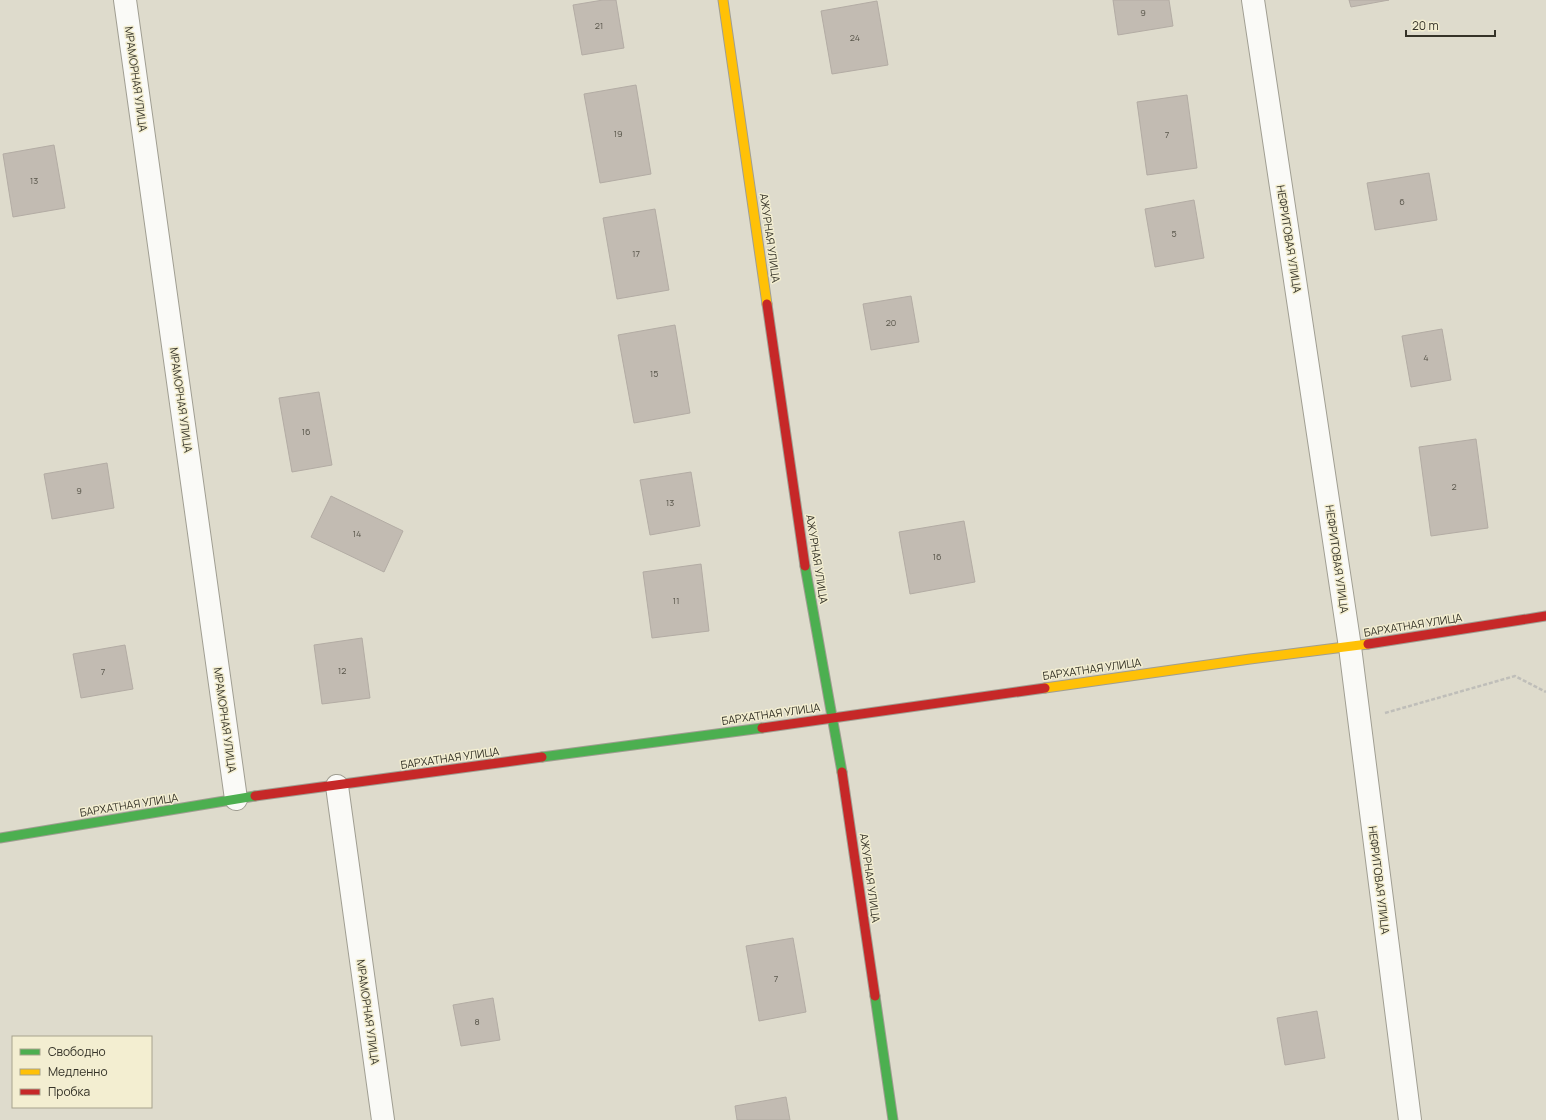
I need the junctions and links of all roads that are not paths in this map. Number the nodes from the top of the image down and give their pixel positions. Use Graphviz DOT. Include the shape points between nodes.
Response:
graph roads {
  1 [pos="125,0"];
  2 [pos="723,0"];
  3 [pos="1253,0"];
  4 [pos="1546,616"];
  5 [pos="1350,647"];
  6 [pos="833,718"];
  7 [pos="337,786"];
  8 [pos="236,799"];
  9 [pos="0,838"];
  10 [pos="383,1120"];
  11 [pos="893,1120"];
  12 [pos="1410,1120"];
  1 -- 8 [label="street, МРАМОРНАЯ УЛИЦА"];
  2 -- 6 [label="street, АЖУРНАЯ УЛИЦА" via="807,580"];
  3 -- 5 [label="street, НЕФРИТОВАЯ УЛИЦА"];
  4 -- 5 [label="street, БАРХАТНАЯ УЛИЦА"];
  5 -- 6 [label="street, БАРХАТНАЯ УЛИЦА"];
  5 -- 12 [label="street, НЕФРИТОВАЯ УЛИЦА"];
  6 -- 7 [label="street, БАРХАТНАЯ УЛИЦА"];
  6 -- 11 [label="street, АЖУРНАЯ УЛИЦА"];
  7 -- 8 [label="street, БАРХАТНАЯ УЛИЦА"];
  7 -- 10 [label="street, МРАМОРНАЯ УЛИЦА"];
  8 -- 9 [label="street, БАРХАТНАЯ УЛИЦА"];
}
